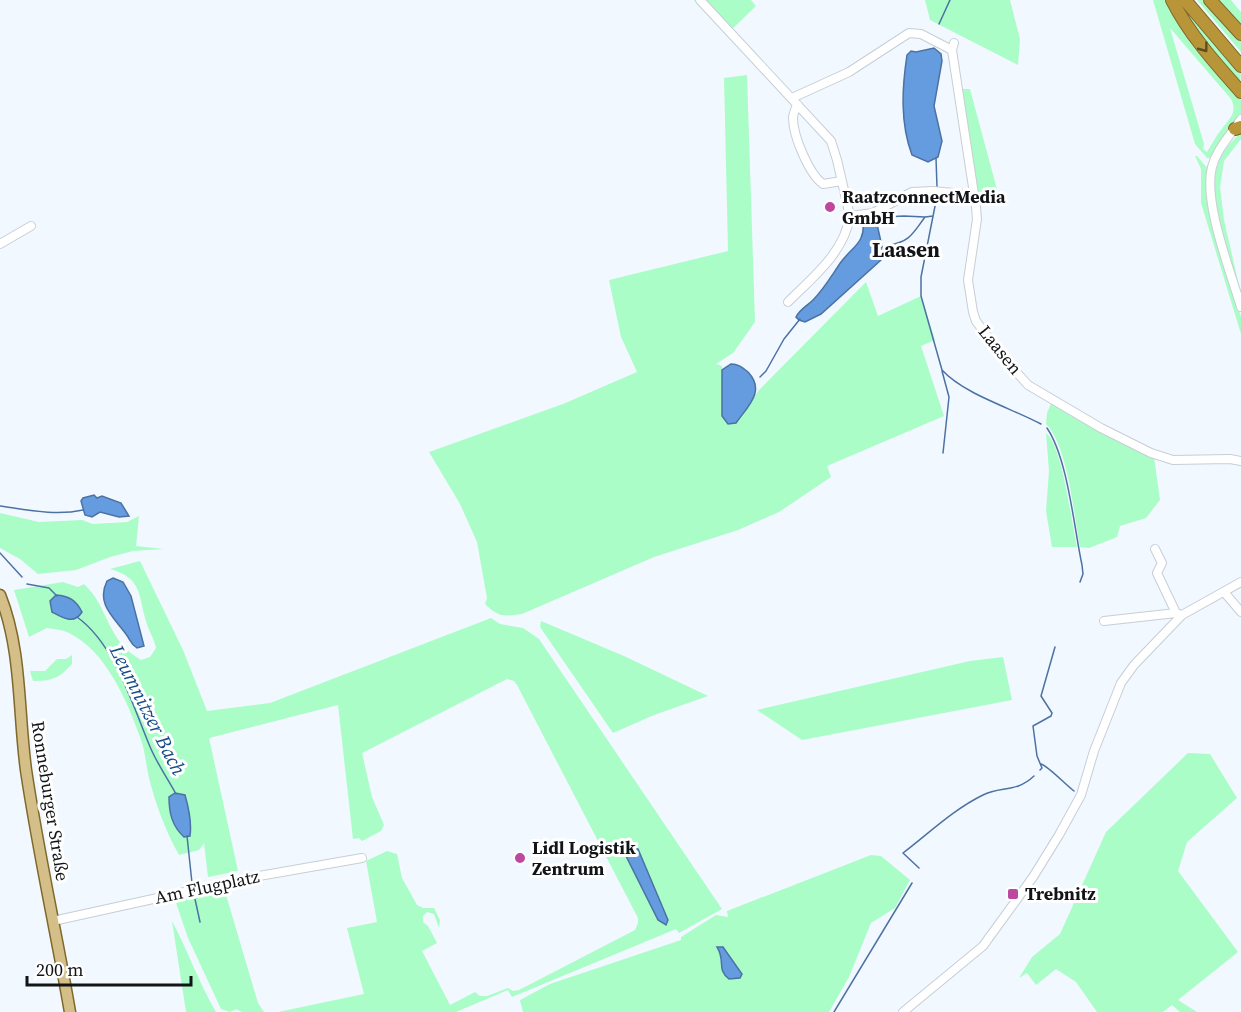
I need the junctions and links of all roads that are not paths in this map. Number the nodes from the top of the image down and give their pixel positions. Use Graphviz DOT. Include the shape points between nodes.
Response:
graph roads {
  1 [pos="700,0"];
  2 [pos="1172,0"];
  3 [pos="1185,0"];
  4 [pos="1193,0"];
  5 [pos="1210,0"];
  6 [pos="1241,34"];
  7 [pos="1241,58"];
  8 [pos="1241,66"];
  9 [pos="1241,92"];
  10 [pos="795,101"];
  11 [pos="1239,125"];
  12 [pos="842,181"];
  13 [pos="973,195"];
  14 [pos="850,216"];
  15 [pos="31,226"];
  16 [pos="0,244"];
  17 [pos="788,302"];
  18 [pos="1241,307"];
  19 [pos="1241,461"];
  20 [pos="1155,549"];
  21 [pos="1241,582"];
  22 [pos="1224,592"];
  23 [pos="0,595"];
  24 [pos="1241,612"];
  25 [pos="1179,614"];
  26 [pos="1104,621"];
  27 [pos="362,858"];
  28 [pos="53,921"];
  29 [pos="70,1012"];
  30 [pos="903,1012"];
  1 -- 10 [label="street"];
  2 -- 9 [label="highway, one-way" via="1215,63"];
  3 -- 8 [label="highway"];
  4 -- 7 [label="highway"];
  5 -- 6 [label="highway"];
  10 -- 12 [label="street" via="831,141"];
  10 -- 12 [label="street" via="797,139 817,180 823,184"];
  10 -- 13 [label="street, Laasen" via="909,33 953,47"];
  11 -- 18 [label="street" via="1219,150 1212,165 1209,189"];
  12 -- 14 [label="street"];
  13 -- 14 [label="street" via="912,192 873,213"];
  13 -- 19 [label="street, Laasen" via="977,219 968,280 976,321 1028,385 1101,428 1173,460"];
  14 -- 17 [label="street" via="848,227 826,264"];
  15 -- 16 [label="street"];
  20 -- 25 [label="street" via="1162,563 1157,573"];
  21 -- 22 [label="street"];
  22 -- 24 [label="street"];
  22 -- 25 [label="street"];
  23 -- 28 [label="main road, Ronneburger Straße" via="14,640 24,753"];
  25 -- 26 [label="street"];
  25 -- 30 [label="street" via="1121,683 1081,795 995,932"];
  27 -- 28 [label="street, Am Flugplatz" via="263,875"];
  28 -- 29 [label="main road, Ronneburger Straße"];
}
